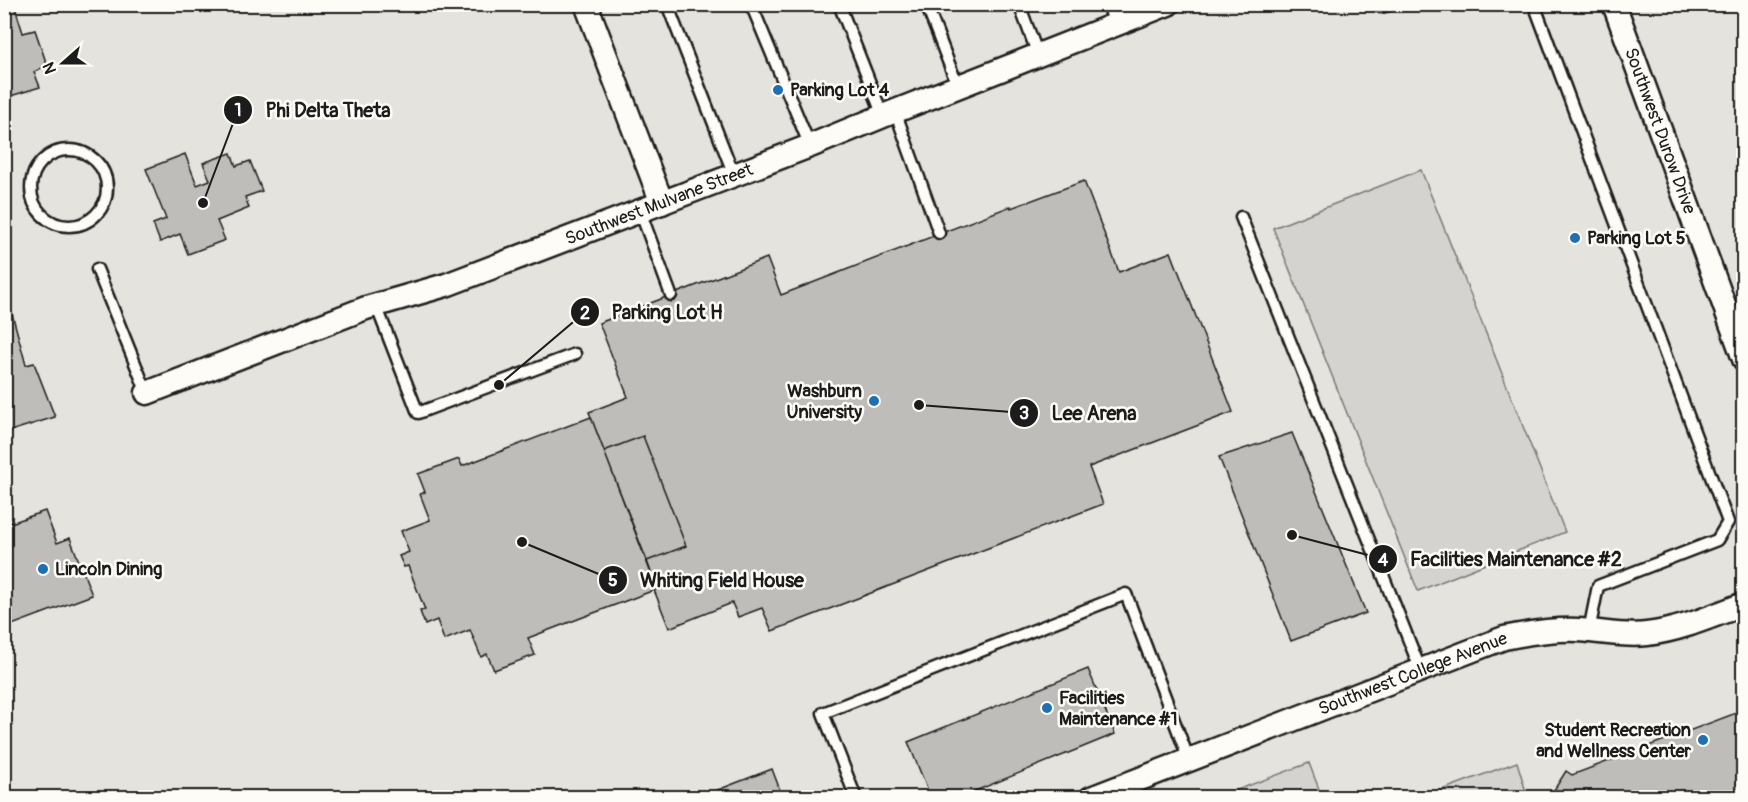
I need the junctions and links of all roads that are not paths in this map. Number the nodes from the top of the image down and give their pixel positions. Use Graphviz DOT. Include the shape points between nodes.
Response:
graph roads {
  1 [pos="586,4"];
  2 [pos="667,4"];
  3 [pos="751,4"];
  4 [pos="839,4"];
  5 [pos="927,4"];
  6 [pos="1019,4"];
  7 [pos="1168,4"];
  8 [pos="1377,4"];
  9 [pos="1392,4"];
  10 [pos="1534,4"];
  11 [pos="1614,4"];
  12 [pos="1111,15"];
  13 [pos="1038,55"];
  14 [pos="958,87"];
  15 [pos="889,113"];
  16 [pos="810,146"];
  17 [pos="734,175"];
  18 [pos="662,203"];
  19 [pos="101,209"];
  20 [pos="640,211"];
  21 [pos="1240,217"];
  22 [pos="939,234"];
  23 [pos="97,269"];
  24 [pos="671,295"];
  25 [pos="376,305"];
  26 [pos="574,354"];
  27 [pos="1743,359"];
  28 [pos="147,393"];
  29 [pos="1743,604"];
  30 [pos="1589,631"];
  31 [pos="1422,671"];
  32 [pos="1189,760"];
  33 [pos="856,798"];
  34 [pos="1091,798"];
  1 -- 18 [label="street"];
  2 -- 17 [label="lane"];
  3 -- 16 [label="lane"];
  4 -- 15 [label="lane"];
  5 -- 14 [label="lane"];
  6 -- 13 [label="lane"];
  7 -- 12 [label="street, Southwest Mulvane Street"];
  8 -- 9 [label="lane"];
  10 -- 30 [label="lane" via="1728,522 1717,540 1598,586"];
  11 -- 27 [label="street, Southwest Durow Drive"];
  12 -- 13 [label="street, Southwest Mulvane Street"];
  13 -- 14 [label="street, Southwest Mulvane Street"];
  14 -- 15 [label="street, Southwest Mulvane Street"];
  15 -- 16 [label="street, Southwest Mulvane Street"];
  15 -- 22 [label="lane"];
  16 -- 17 [label="street, Southwest Mulvane Street"];
  17 -- 18 [label="street, Southwest Mulvane Street"];
  18 -- 20 [label="street, Southwest Mulvane Street"];
  19 -- 19 [label="lane" via="106,197 105,178 96,161 85,154 73,150 56,153 34,173 32,197 37,208 56,224 82,224"];
  20 -- 24 [label="lane"];
  20 -- 25 [label="street, Southwest Mulvane Street" via="446,285"];
  21 -- 31 [label="lane"];
  23 -- 28 [label="lane"];
  25 -- 26 [label="lane" via="418,413"];
  25 -- 28 [label="street, Southwest Mulvane Street"];
  29 -- 30 [label="street, Southwest College Avenue" via="1679,628 1646,634"];
  30 -- 31 [label="street, Southwest College Avenue" via="1534,632 1504,638"];
  31 -- 32 [label="street, Southwest College Avenue"];
  32 -- 33 [label="lane" via="1126,594 823,713"];
  32 -- 34 [label="street, Southwest College Avenue"];
}
